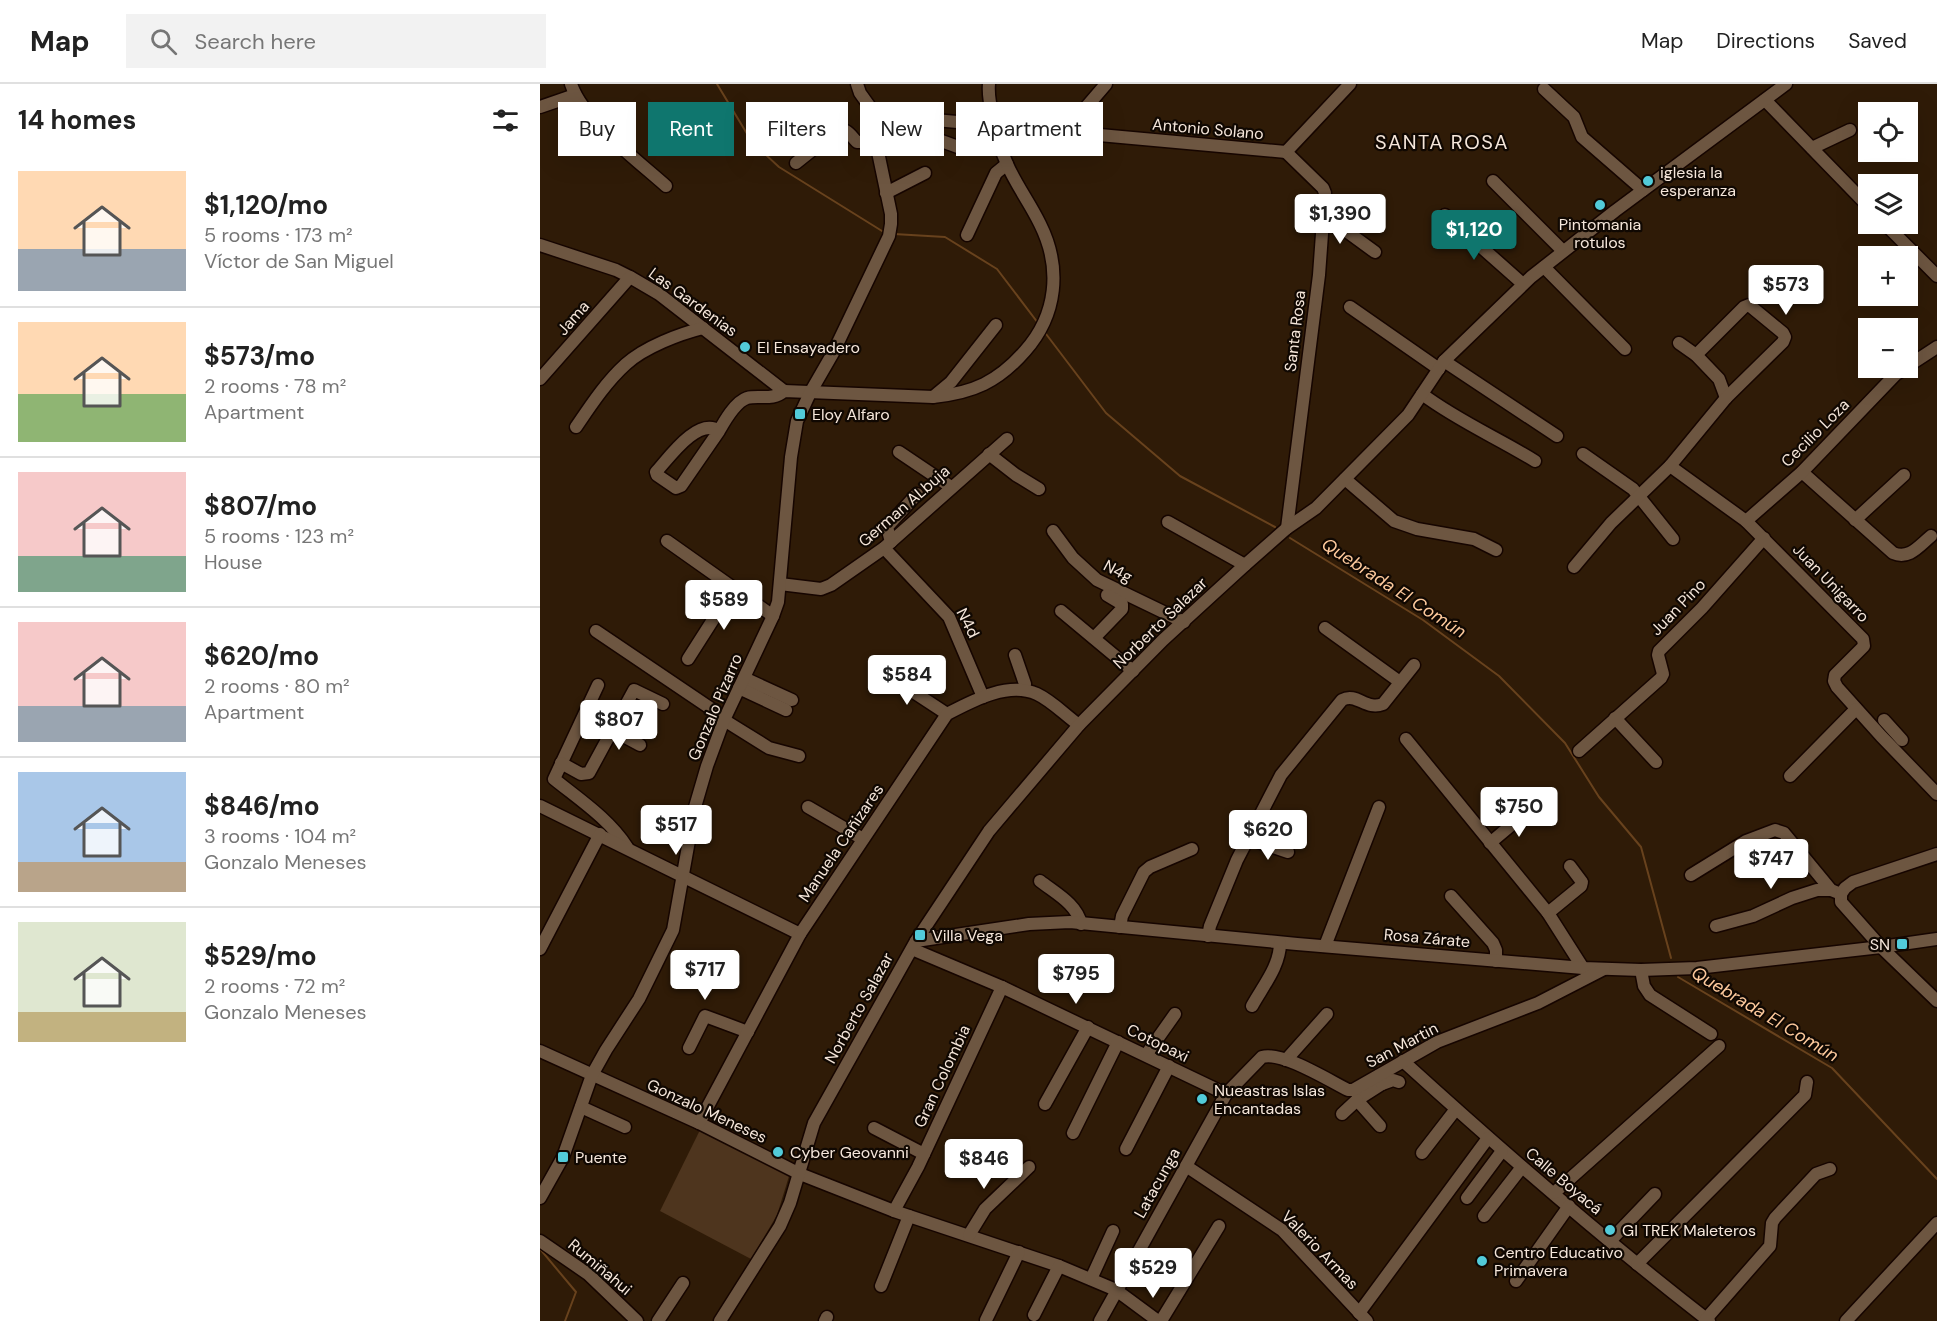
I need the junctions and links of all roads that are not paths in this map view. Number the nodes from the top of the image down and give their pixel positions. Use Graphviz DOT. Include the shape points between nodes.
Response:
graph roads {
  1 [pos="857,84"];
  2 [pos="989,84"];
  3 [pos="1107,84"];
  4 [pos="1350,84"];
  5 [pos="1786,84"];
  6 [pos="1544,89"];
  7 [pos="573,90"];
  8 [pos="1764,100"];
  9 [pos="866,102"];
  10 [pos="992,102"];
  11 [pos="1091,102"];
  12 [pos="540,107"];
  13 [pos="1851,130"];
  14 [pos="1103,136"];
  15 [pos="860,142"];
  16 [pos="1812,148"];
  17 [pos="1286,152"];
  18 [pos="879,156"];
  19 [pos="1004,156"];
  20 [pos="796,163"];
  21 [pos="1007,164"];
  22 [pos="925,173"];
  23 [pos="1493,181"];
  24 [pos="666,186"];
  25 [pos="1643,190"];
  26 [pos="886,193"];
  27 [pos="1858,196"];
  28 [pos="1323,214"];
  29 [pos="1445,215"];
  30 [pos="1895,234"];
  31 [pos="967,235"];
  32 [pos="540,245"];
  33 [pos="1563,251"];
  34 [pos="1375,252"];
  35 [pos="1544,267"];
  36 [pos="1935,272"];
  37 [pos="630,277"];
  38 [pos="1523,284"];
  39 [pos="1350,307"];
  40 [pos="996,325"];
  41 [pos="703,328"];
  42 [pos="1679,343"];
  43 [pos="1937,346"];
  44 [pos="1625,349"];
  45 [pos="1696,355"];
  46 [pos="1918,359"];
  47 [pos="1441,365"];
  48 [pos="1892,378"];
  49 [pos="540,379"];
  50 [pos="784,392"];
  51 [pos="810,393"];
  52 [pos="1422,394"];
  53 [pos="933,397"];
  54 [pos="1726,398"];
  55 [pos="576,427"];
  56 [pos="718,431"];
  57 [pos="1557,436"];
  58 [pos="1007,439"];
  59 [pos="899,452"];
  60 [pos="989,454"];
  61 [pos="1583,454"];
  62 [pos="1535,462"];
  63 [pos="1670,466"];
  64 [pos="1802,472"];
  65 [pos="1904,474"];
  66 [pos="1345,479"];
  67 [pos="951,487"];
  68 [pos="1039,489"];
  69 [pos="918,494"];
  70 [pos="1639,494"];
  71 [pos="1854,520"];
  72 [pos="1746,521"];
  73 [pos="1168,522"];
  74 [pos="1287,528"];
  75 [pos="1053,531"];
  76 [pos="1931,536"];
  77 [pos="1764,538"];
  78 [pos="1673,539"];
  79 [pos="667,541"];
  80 [pos="888,545"];
  81 [pos="1496,550"];
  82 [pos="1245,565"];
  83 [pos="1574,567"];
  84 [pos="780,584"];
  85 [pos="738,591"];
  86 [pos="1107,595"];
  87 [pos="1062,611"];
  88 [pos="773,616"];
  89 [pos="1184,622"];
  90 [pos="1324,628"];
  91 [pos="596,632"];
  92 [pos="1094,638"];
  93 [pos="1015,656"];
  94 [pos="688,659"];
  95 [pos="1414,665"];
  96 [pos="1133,671"];
  97 [pos="883,672"];
  98 [pos="1400,682"];
  99 [pos="742,683"];
  100 [pos="598,685"];
  101 [pos="1023,690"];
  102 [pos="983,697"];
  103 [pos="663,704"];
  104 [pos="789,705"];
  105 [pos="1856,709"];
  106 [pos="947,714"];
  107 [pos="1615,718"];
  108 [pos="724,720"];
  109 [pos="1079,725"];
  110 [pos="1885,728"];
  111 [pos="612,730"];
  112 [pos="1406,739"];
  113 [pos="1902,740"];
  114 [pos="640,745"];
  115 [pos="1580,751"];
  116 [pos="799,756"];
  117 [pos="1656,762"];
  118 [pos="561,763"];
  119 [pos="1790,776"];
  120 [pos="1937,794"];
  121 [pos="540,806"];
  122 [pos="808,807"];
  123 [pos="1379,807"];
  124 [pos="1528,811"];
  125 [pos="600,834"];
  126 [pos="863,839"];
  127 [pos="1249,839"];
  128 [pos="1490,843"];
  129 [pos="628,848"];
  130 [pos="1192,849"];
  131 [pos="1288,852"];
  132 [pos="1937,854"];
  133 [pos="1570,866"];
  134 [pos="1691,875"];
  135 [pos="682,876"];
  136 [pos="1040,881"];
  137 [pos="1838,895"];
  138 [pos="1451,896"];
  139 [pos="1548,913"];
  140 [pos="1081,924"];
  141 [pos="1120,927"];
  142 [pos="1716,927"];
  143 [pos="800,934"];
  144 [pos="1208,936"];
  145 [pos="1937,939"];
  146 [pos="1280,943"];
  147 [pos="914,945"];
  148 [pos="1325,946"];
  149 [pos="1881,947"];
  150 [pos="540,950"];
  151 [pos="1496,961"];
  152 [pos="1583,968"];
  153 [pos="1605,968"];
  154 [pos="1641,970"];
  155 [pos="1002,987"];
  156 [pos="1937,1001"];
  157 [pos="1252,1006"];
  158 [pos="1175,1014"];
  159 [pos="1326,1014"];
  160 [pos="1088,1027"];
  161 [pos="748,1032"];
  162 [pos="1710,1034"];
  163 [pos="1118,1042"];
  164 [pos="1719,1046"];
  165 [pos="689,1048"];
  166 [pos="540,1051"];
  167 [pos="1146,1055"];
  168 [pos="1286,1060"];
  169 [pos="1403,1061"];
  170 [pos="1169,1066"];
  171 [pos="592,1076"];
  172 [pos="1380,1080"];
  173 [pos="1399,1082"];
  174 [pos="1807,1082"];
  175 [pos="1226,1094"];
  176 [pos="1357,1100"];
  177 [pos="1045,1104"];
  178 [pos="581,1107"];
  179 [pos="1456,1109"];
  180 [pos="1342,1114"];
  181 [pos="699,1123"];
  182 [pos="1380,1126"];
  183 [pos="625,1127"];
  184 [pos="874,1128"];
  185 [pos="1073,1133"];
  186 [pos="1488,1138"];
  187 [pos="1125,1149"];
  188 [pos="1502,1150"];
  189 [pos="1422,1153"];
  190 [pos="924,1154"];
  191 [pos="1186,1166"];
  192 [pos="1029,1167"];
  193 [pos="1522,1167"];
  194 [pos="1830,1169"];
  195 [pos="800,1174"];
  196 [pos="1554,1193"];
  197 [pos="1655,1194"];
  198 [pos="540,1198"];
  199 [pos="1467,1198"];
  200 [pos="1569,1206"];
  201 [pos="894,1210"];
  202 [pos="909,1216"];
  203 [pos="1484,1216"];
  204 [pos="1937,1223"];
  205 [pos="1219,1226"];
  206 [pos="1113,1231"];
  207 [pos="969,1235"];
  208 [pos="540,1241"];
  209 [pos="1610,1242"];
  210 [pos="1019,1252"];
  211 [pos="1637,1264"];
  212 [pos="1059,1266"];
  213 [pos="1091,1279"];
  214 [pos="1516,1281"];
  215 [pos="683,1283"];
  216 [pos="881,1286"];
  217 [pos="1116,1290"];
  218 [pos="1035,1315"];
  219 [pos="1363,1317"];
  220 [pos="986,1320"];
  221 [pos="1707,1320"];
  222 [pos="637,1321"];
  223 [pos="658,1321"];
  224 [pos="720,1321"];
  225 [pos="1100,1321"];
  226 [pos="1160,1321"];
  227 [pos="1846,1321"];
  1 -- 9 [label="street, Gonzalo Pizarro"];
  2 -- 10 [label="street"];
  3 -- 11 [label="street"];
  4 -- 17 [label="street"];
  5 -- 8 [label="street, Norberto Salazar"];
  6 -- 25 [label="street" via="1574,117 1582,137"];
  7 -- 12 [label="street"];
  7 -- 24 [label="street" via="602,128"];
  8 -- 16 [label="street"];
  8 -- 25 [label="street, Norberto Salazar"];
  13 -- 16 [label="street"];
  14 -- 17 [label="street, Antonio Solano"];
  15 -- 20 [label="street" via="846,130 839,130"];
  16 -- 27 [label="street"];
  17 -- 28 [label="street, Santa Rosa" via="1323,188"];
  18 -- 26 [label="street, Gonzalo Pizarro"];
  19 -- 21 [label="street"];
  21 -- 31 [label="street" via="996,173"];
  21 -- 53 [label="street" via="1048,240 1054,275 1050,308 1038,335 1007,369 981,387"];
  22 -- 26 [label="street"];
  23 -- 33 [label="street"];
  25 -- 33 [label="street, Norberto Salazar"];
  26 -- 51 [label="street, Gonzalo Pizarro" via="891,214 888,236"];
  28 -- 34 [label="street"];
  28 -- 74 [label="street, Santa Rosa"];
  29 -- 38 [label="street"];
  30 -- 36 [label="street"];
  32 -- 37 [label="street, Las Gardenias"];
  33 -- 35 [label="street, Norberto Salazar"];
  35 -- 38 [label="street, Norberto Salazar"];
  35 -- 44 [label="street"];
  37 -- 41 [label="street, Las Gardenias"];
  37 -- 49 [label="street, Jama"];
  38 -- 47 [label="street, Norberto Salazar"];
  39 -- 47 [label="street"];
  40 -- 53 [label="street" via="951,382"];
  41 -- 50 [label="street, Las Gardenias"];
  41 -- 55 [label="street" via="663,343 627,364"];
  42 -- 45 [label="street"];
  43 -- 46 [label="street, Cecilio Loza"];
  45 -- 54 [label="street" via="1719,379"];
  45 -- 54 [label="street" via="1749,305 1783,333 1783,342"];
  47 -- 52 [label="street, Norberto Salazar"];
  47 -- 57 [label="street"];
  48 -- 64 [label="street, Cecilio Loza"];
  50 -- 51 [label="street"];
  50 -- 56 [label="street" via="746,398"];
  51 -- 53 [label="street"];
  51 -- 84 [label="street, Gonzalo Pizarro" via="793,438"];
  52 -- 62 [label="street"];
  52 -- 66 [label="street, Norberto Salazar" via="1408,416"];
  54 -- 63 [label="street"];
  56 -- 56 [label="street" via="708,428 695,432 657,475 676,488 681,486"];
  58 -- 60 [label="street, German ALbuja"];
  59 -- 67 [label="street"];
  60 -- 67 [label="street, German ALbuja"];
  60 -- 68 [label="street"];
  61 -- 70 [label="street"];
  63 -- 70 [label="street"];
  63 -- 72 [label="street, Juan Unigarro"];
  64 -- 71 [label="street"];
  64 -- 72 [label="street, Cecilio Loza"];
  65 -- 71 [label="street"];
  66 -- 74 [label="street, Norberto Salazar" via="1316,508"];
  66 -- 81 [label="street" via="1394,521 1474,539"];
  67 -- 80 [label="street, German ALbuja"];
  69 -- 80 [label="street" via="882,530"];
  70 -- 78 [label="street"];
  70 -- 83 [label="street"];
  71 -- 76 [label="street" via="1884,548 1900,556 1908,555"];
  72 -- 77 [label="street, Juan Unigarro"];
  73 -- 82 [label="street"];
  74 -- 82 [label="street, Norberto Salazar"];
  75 -- 89 [label="street, N4g" via="1073,558 1097,580"];
  77 -- 105 [label="street, Juan Unigarro" via="1863,639 1864,646 1835,675 1834,681"];
  77 -- 107 [label="street, Juan Pino" via="1659,651 1663,674 1660,678"];
  79 -- 85 [label="street"];
  80 -- 84 [label="street, German ALbuja" via="821,589"];
  80 -- 102 [label="street, N4d" via="949,617"];
  82 -- 89 [label="street, Norberto Salazar"];
  84 -- 88 [label="street, Gonzalo Pizarro"];
  85 -- 88 [label="street"];
  85 -- 94 [label="street" via="732,602 718,612"];
  86 -- 92 [label="street" via="1122,604 1122,609"];
  87 -- 92 [label="street"];
  88 -- 99 [label="street, Gonzalo Pizarro"];
  89 -- 96 [label="street, Norberto Salazar"];
  90 -- 98 [label="street"];
  91 -- 108 [label="street"];
  92 -- 96 [label="street"];
  93 -- 101 [label="street" via="1025,684"];
  95 -- 98 [label="street"];
  96 -- 109 [label="street, Norberto Salazar"];
  97 -- 106 [label="street"];
  98 -- 127 [label="street" via="1377,706 1366,705 1354,697 1342,700 1281,775"];
  99 -- 104 [label="street"];
  99 -- 108 [label="street, Gonzalo Pizarro"];
  100 -- 118 [label="street"];
  101 -- 102 [label="street"];
  101 -- 109 [label="street" via="1037,694"];
  102 -- 106 [label="street"];
  103 -- 111 [label="street" via="634,690"];
  105 -- 110 [label="street, Juan Unigarro"];
  105 -- 119 [label="street"];
  106 -- 126 [label="street, Manuela Cañizares"];
  107 -- 115 [label="street, Juan Pino"];
  107 -- 117 [label="street"];
  108 -- 116 [label="street" via="770,748"];
  108 -- 135 [label="street, Gonzalo Pizarro" via="695,807"];
  109 -- 147 [label="street, Norberto Salazar" via="989,831"];
  110 -- 113 [label="street"];
  110 -- 120 [label="street, Juan Unigarro"];
  111 -- 114 [label="street"];
  111 -- 118 [label="street" via="589,773 581,774"];
  112 -- 128 [label="street"];
  118 -- 129 [label="street" via="554,779 600,816"];
  121 -- 125 [label="street"];
  122 -- 126 [label="street"];
  123 -- 148 [label="street"];
  124 -- 128 [label="street"];
  125 -- 129 [label="street"];
  125 -- 150 [label="street"];
  126 -- 143 [label="street, Manuela Cañizares"];
  127 -- 131 [label="street"];
  127 -- 144 [label="street"];
  128 -- 139 [label="street"];
  129 -- 135 [label="street"];
  130 -- 141 [label="street" via="1144,872"];
  132 -- 137 [label="street" via="1853,882"];
  133 -- 139 [label="street" via="1581,886"];
  134 -- 137 [label="street" via="1746,841 1775,830 1784,833"];
  135 -- 143 [label="street"];
  135 -- 171 [label="street, Gonzalo Pizarro" via="673,930 639,999"];
  136 -- 140 [label="street" via="1074,907"];
  137 -- 142 [label="street" via="1817,890"];
  137 -- 149 [label="street"];
  138 -- 151 [label="street" via="1493,943"];
  139 -- 152 [label="street"];
  140 -- 141 [label="street, Rosa Zárate"];
  140 -- 147 [label="street, Rosa Zárate" via="1029,924"];
  141 -- 144 [label="street, Rosa Zárate"];
  143 -- 161 [label="street, Manuela Cañizares"];
  144 -- 146 [label="street, Rosa Zárate"];
  145 -- 149 [label="street, Rosa Zárate"];
  146 -- 148 [label="street, Rosa Zárate"];
  146 -- 157 [label="street" via="1276,964"];
  147 -- 155 [label="street, Cotopaxi"];
  147 -- 195 [label="street, Norberto Salazar" via="814,1123"];
  148 -- 151 [label="street, Rosa Zárate"];
  149 -- 154 [label="street, Rosa Zárate" via="1697,968"];
  149 -- 156 [label="street"];
  151 -- 152 [label="street, Rosa Zárate"];
  152 -- 153 [label="street, Rosa Zárate"];
  153 -- 154 [label="street, Rosa Zárate"];
  153 -- 169 [label="street, San Martin" via="1538,1003 1437,1042"];
  154 -- 162 [label="street" via="1650,995"];
  155 -- 160 [label="street, Cotopaxi"];
  155 -- 190 [label="street, Gran Colombia"];
  158 -- 167 [label="street"];
  159 -- 168 [label="street"];
  160 -- 163 [label="street, Cotopaxi"];
  160 -- 177 [label="street"];
  161 -- 165 [label="street" via="705,1016"];
  161 -- 181 [label="street, Manuela Cañizares"];
  163 -- 167 [label="street, Cotopaxi"];
  163 -- 185 [label="street"];
  164 -- 196 [label="street"];
  166 -- 171 [label="street, Gonzalo Meneses"];
  167 -- 170 [label="street, Cotopaxi"];
  168 -- 172 [label="street, San Martin" via="1348,1090"];
  168 -- 175 [label="street, San Martin" via="1262,1056"];
  169 -- 172 [label="street, San Martin"];
  169 -- 179 [label="street, Calle Boyacá"];
  170 -- 175 [label="street, Cotopaxi"];
  170 -- 187 [label="street"];
  171 -- 178 [label="street, Gonzalo Pizarro"];
  171 -- 181 [label="street, Gonzalo Meneses"];
  172 -- 173 [label="street"];
  172 -- 176 [label="street"];
  174 -- 211 [label="street" via="1804,1095"];
  175 -- 191 [label="street, Latacunga"];
  176 -- 180 [label="street"];
  176 -- 182 [label="street"];
  178 -- 183 [label="street"];
  178 -- 198 [label="street, Gonzalo Pizarro" via="564,1157"];
  179 -- 186 [label="street, Calle Boyacá"];
  179 -- 189 [label="street"];
  181 -- 195 [label="street, Gonzalo Meneses"];
  184 -- 190 [label="street"];
  186 -- 188 [label="street, Calle Boyacá"];
  186 -- 219 [label="street"];
  188 -- 193 [label="street, Calle Boyacá"];
  188 -- 199 [label="street"];
  190 -- 201 [label="street, Gran Colombia"];
  191 -- 217 [label="street, Latacunga"];
  191 -- 219 [label="street, Valerio Armas" via="1282,1230"];
  192 -- 207 [label="street" via="985,1209"];
  193 -- 196 [label="street, Calle Boyacá"];
  193 -- 203 [label="street"];
  194 -- 221 [label="street" via="1816,1174 1775,1218 1770,1246"];
  195 -- 201 [label="street, Gonzalo Meneses"];
  195 -- 224 [label="street, Norberto Salazar" via="780,1226"];
  196 -- 200 [label="street, Calle Boyacá"];
  197 -- 209 [label="street"];
  200 -- 209 [label="street, Calle Boyacá"];
  200 -- 214 [label="street"];
  201 -- 202 [label="street, Gonzalo Meneses"];
  202 -- 207 [label="street, Gonzalo Meneses"];
  202 -- 216 [label="street"];
  204 -- 227 [label="street"];
  205 -- 226 [label="street"];
  206 -- 213 [label="street"];
  207 -- 210 [label="street, Gonzalo Meneses"];
  208 -- 222 [label="street, Rumiñahui" via="588,1274"];
  209 -- 211 [label="street, Calle Boyacá"];
  210 -- 212 [label="street, Gonzalo Meneses"];
  210 -- 220 [label="street"];
  211 -- 221 [label="street, Calle Boyacá"];
  212 -- 213 [label="street, Gonzalo Meneses"];
  212 -- 218 [label="street"];
  213 -- 217 [label="street, Gonzalo Meneses"];
  215 -- 223 [label="street"];
  217 -- 225 [label="street, Latacunga"];
  217 -- 226 [label="street, Gonzalo Meneses"];
}
